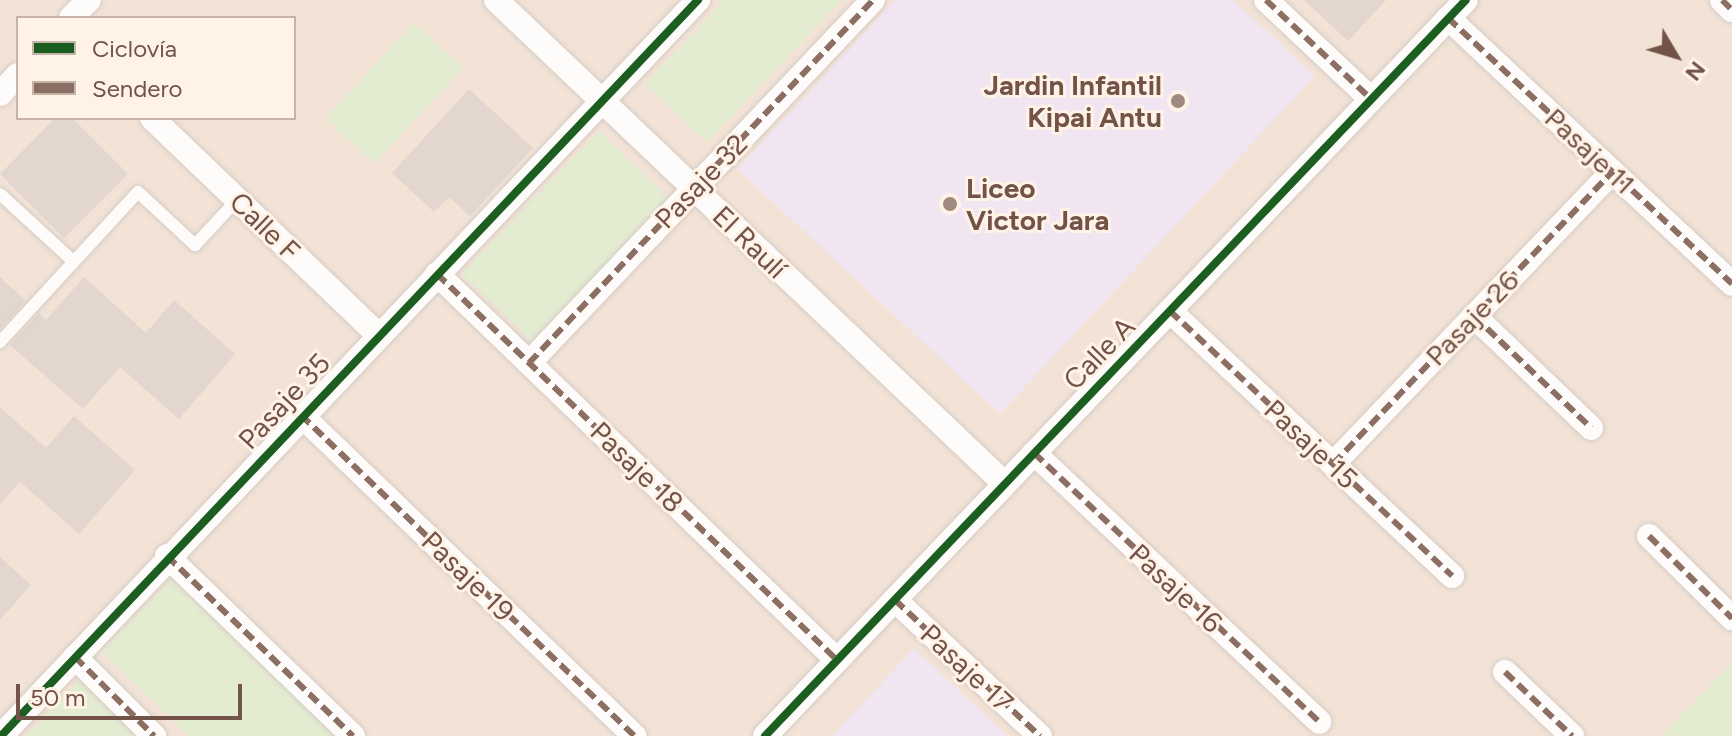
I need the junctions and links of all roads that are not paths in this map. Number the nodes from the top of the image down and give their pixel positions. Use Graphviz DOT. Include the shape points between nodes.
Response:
graph roads {
  1 [pos="89,0"];
  2 [pos="496,0"];
  3 [pos="698,0"];
  4 [pos="873,0"];
  5 [pos="1266,0"];
  6 [pos="1466,0"];
  7 [pos="1722,0"];
  8 [pos="1732,10"];
  9 [pos="73,16"];
  10 [pos="1448,18"];
  11 [pos="16,77"];
  12 [pos="0,94"];
  13 [pos="1371,99"];
  14 [pos="602,101"];
  15 [pos="154,120"];
  16 [pos="1612,172"];
  17 [pos="694,188"];
  18 [pos="0,194"];
  19 [pos="237,200"];
  20 [pos="74,262"];
  21 [pos="437,274"];
  22 [pos="1732,284"];
  23 [pos="1170,311"];
  24 [pos="1474,316"];
  25 [pos="377,334"];
  26 [pos="0,342"];
  27 [pos="529,363"];
  28 [pos="301,415"];
  29 [pos="1591,428"];
  30 [pos="1034,453"];
  31 [pos="1333,464"];
  32 [pos="1005,484"];
  33 [pos="1649,536"];
  34 [pos="167,556"];
  35 [pos="1452,576"];
  36 [pos="895,600"];
  37 [pos="1732,618"];
  38 [pos="75,657"];
  39 [pos="837,660"];
  40 [pos="1505,672"];
  41 [pos="1319,722"];
  42 [pos="1,736"];
  43 [pos="154,736"];
  44 [pos="353,736"];
  45 [pos="635,736"];
  46 [pos="765,736"];
  47 [pos="1040,736"];
  48 [pos="1572,736"];
  1 -- 9 [label="street"];
  2 -- 14 [label="street, El Raulí"];
  3 -- 14 [label="street, Pasaje 35"];
  4 -- 17 [label="street, Pasaje 32"];
  5 -- 13 [label="street"];
  6 -- 10 [label="street, Calle A"];
  7 -- 8 [label="street"];
  10 -- 13 [label="street, Calle A"];
  10 -- 16 [label="street, Pasaje 11"];
  11 -- 12 [label="street"];
  13 -- 23 [label="street, Calle A"];
  14 -- 17 [label="street, El Raulí"];
  14 -- 21 [label="street, Pasaje 35"];
  15 -- 19 [label="street, Calle F"];
  16 -- 22 [label="street, Pasaje 11"];
  16 -- 24 [label="street, Pasaje 26"];
  17 -- 27 [label="street, Pasaje 32"];
  17 -- 32 [label="street, El Raulí"];
  18 -- 20 [label="lane"];
  19 -- 20 [label="lane" via="195,245 138,192"];
  19 -- 25 [label="street, Calle F"];
  20 -- 26 [label="lane"];
  21 -- 25 [label="street, Pasaje 35"];
  21 -- 27 [label="street, Pasaje 18"];
  23 -- 30 [label="street, Calle A"];
  23 -- 31 [label="street, Pasaje 15"];
  24 -- 29 [label="street"];
  24 -- 31 [label="street, Pasaje 26"];
  25 -- 28 [label="street, Pasaje 35"];
  27 -- 39 [label="street, Pasaje 18"];
  28 -- 34 [label="street, Pasaje 35"];
  28 -- 45 [label="street, Pasaje 19"];
  30 -- 32 [label="street, Calle A"];
  30 -- 41 [label="street, Pasaje 16"];
  31 -- 35 [label="street, Pasaje 15"];
  32 -- 36 [label="street, Calle A"];
  33 -- 37 [label="street"];
  34 -- 38 [label="street, Pasaje 35"];
  34 -- 44 [label="street"];
  36 -- 39 [label="street, Calle A"];
  36 -- 47 [label="street, Pasaje 17"];
  38 -- 42 [label="street, Pasaje 35"];
  38 -- 43 [label="street"];
  39 -- 46 [label="street, Calle A"];
  40 -- 48 [label="street"];
}
